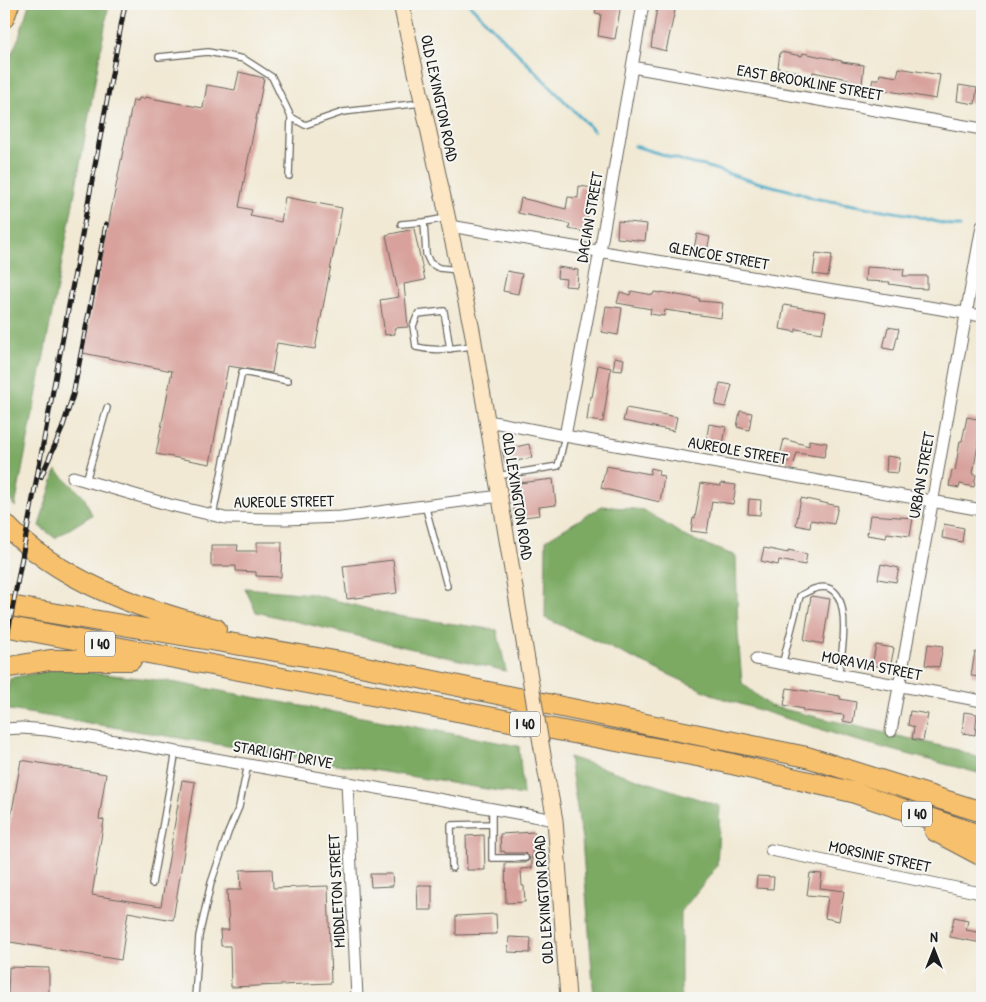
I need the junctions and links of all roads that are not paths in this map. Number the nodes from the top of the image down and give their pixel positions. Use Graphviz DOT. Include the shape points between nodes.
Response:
graph roads {
  1 [pos="8,4"];
  2 [pos="401,4"];
  3 [pos="643,4"];
  4 [pos="4,9"];
  5 [pos="4,18"];
  6 [pos="159,57"];
  7 [pos="632,67"];
  8 [pos="423,103"];
  9 [pos="291,116"];
  10 [pos="982,129"];
  11 [pos="289,176"];
  12 [pos="424,222"];
  13 [pos="449,222"];
  14 [pos="401,224"];
  15 [pos="982,226"];
  16 [pos="600,251"];
  17 [pos="459,271"];
  18 [pos="967,313"];
  19 [pos="982,316"];
  20 [pos="475,345"];
  21 [pos="450,348"];
  22 [pos="288,382"];
  23 [pos="107,408"];
  24 [pos="488,421"];
  25 [pos="565,436"];
  26 [pos="497,476"];
  27 [pos="73,477"];
  28 [pos="86,481"];
  29 [pos="500,496"];
  30 [pos="933,502"];
  31 [pos="425,505"];
  32 [pos="982,510"];
  33 [pos="213,515"];
  34 [pos="4,523"];
  35 [pos="447,586"];
  36 [pos="4,605"];
  37 [pos="4,626"];
  38 [pos="756,660"];
  39 [pos="341,662"];
  40 [pos="196,663"];
  41 [pos="782,665"];
  42 [pos="4,668"];
  43 [pos="838,675"];
  44 [pos="899,687"];
  45 [pos="982,701"];
  46 [pos="4,729"];
  47 [pos="890,730"];
  48 [pos="176,751"];
  49 [pos="248,764"];
  50 [pos="347,782"];
  51 [pos="852,792"];
  52 [pos="492,808"];
  53 [pos="982,812"];
  54 [pos="555,820"];
  55 [pos="492,824"];
  56 [pos="982,836"];
  57 [pos="771,850"];
  58 [pos="982,856"];
  59 [pos="525,858"];
  60 [pos="452,868"];
  61 [pos="152,884"];
  62 [pos="982,895"];
  63 [pos="195,998"];
  64 [pos="357,998"];
  65 [pos="568,998"];
  1 -- 4 [label="highway"];
  1 -- 5 [label="highway"];
  2 -- 8 [label="main road, OLD LEXINGTON ROAD"];
  3 -- 7 [label="street, DACIAN STREET"];
  6 -- 9 [label="lane" via="208,52 244,59 272,77"];
  7 -- 10 [label="street, EAST BROOKLINE STREET"];
  7 -- 16 [label="street, DACIAN STREET"];
  8 -- 9 [label="lane" via="343,112 305,125"];
  8 -- 13 [label="main road, OLD LEXINGTON ROAD"];
  9 -- 11 [label="lane"];
  12 -- 13 [label="lane"];
  12 -- 14 [label="lane"];
  12 -- 17 [label="lane" via="426,254 430,263"];
  13 -- 16 [label="street, GLENCOE STREET"];
  13 -- 17 [label="main road, OLD LEXINGTON ROAD"];
  15 -- 18 [label="street, URBAN STREET"];
  16 -- 18 [label="street, GLENCOE STREET"];
  16 -- 25 [label="street, DACIAN STREET"];
  17 -- 20 [label="main road, OLD LEXINGTON ROAD"];
  18 -- 19 [label="street, GLENCOE STREET"];
  18 -- 30 [label="street, URBAN STREET"];
  20 -- 21 [label="lane"];
  20 -- 24 [label="main road, OLD LEXINGTON ROAD"];
  21 -- 21 [label="lane" via="431,351 416,347 413,326 418,314 444,311"];
  22 -- 33 [label="lane" via="242,372"];
  23 -- 28 [label="lane"];
  24 -- 25 [label="street, AUREOLE STREET"];
  24 -- 26 [label="main road, OLD LEXINGTON ROAD"];
  25 -- 26 [label="lane" via="558,466"];
  25 -- 30 [label="street, AUREOLE STREET"];
  26 -- 29 [label="main road, OLD LEXINGTON ROAD"];
  27 -- 28 [label="street, AUREOLE STREET"];
  28 -- 33 [label="street, AUREOLE STREET"];
  29 -- 31 [label="street, AUREOLE STREET"];
  29 -- 54 [label="main road, OLD LEXINGTON ROAD, bridge"];
  30 -- 32 [label="street, AUREOLE STREET"];
  30 -- 44 [label="street, URBAN STREET"];
  31 -- 33 [label="street, AUREOLE STREET" via="341,517 225,518"];
  31 -- 35 [label="lane"];
  34 -- 39 [label="highway" via="55,564 99,589 178,619"];
  36 -- 39 [label="highway, I 40"];
  37 -- 40 [label="highway, I 40"];
  38 -- 41 [label="street, MORAVIA STREET"];
  39 -- 53 [label="highway, I 40" via="807,757"];
  40 -- 42 [label="highway" via="50,660"];
  40 -- 51 [label="highway, I 40" via="702,756"];
  41 -- 43 [label="street, MORAVIA STREET"];
  41 -- 43 [label="lane" via="800,596 812,588 822,587 832,589 844,608"];
  43 -- 44 [label="street, MORAVIA STREET"];
  44 -- 45 [label="street, MORAVIA STREET"];
  44 -- 47 [label="street, URBAN STREET"];
  46 -- 48 [label="street, STARLIGHT DRIVE" via="47,730"];
  48 -- 49 [label="street, STARLIGHT DRIVE"];
  48 -- 61 [label="lane"];
  49 -- 50 [label="street, STARLIGHT DRIVE"];
  49 -- 63 [label="lane" via="239,807 211,883 199,936"];
  50 -- 52 [label="street, STARLIGHT DRIVE"];
  50 -- 64 [label="street, MIDDLETON STREET"];
  51 -- 56 [label="highway, I 40"];
  51 -- 58 [label="highway"];
  52 -- 54 [label="street, STARLIGHT DRIVE"];
  52 -- 55 [label="lane"];
  54 -- 65 [label="main road, OLD LEXINGTON ROAD"];
  55 -- 59 [label="lane" via="492,858"];
  55 -- 60 [label="lane" via="451,825"];
  57 -- 62 [label="street, MORSINIE STREET"];
}
